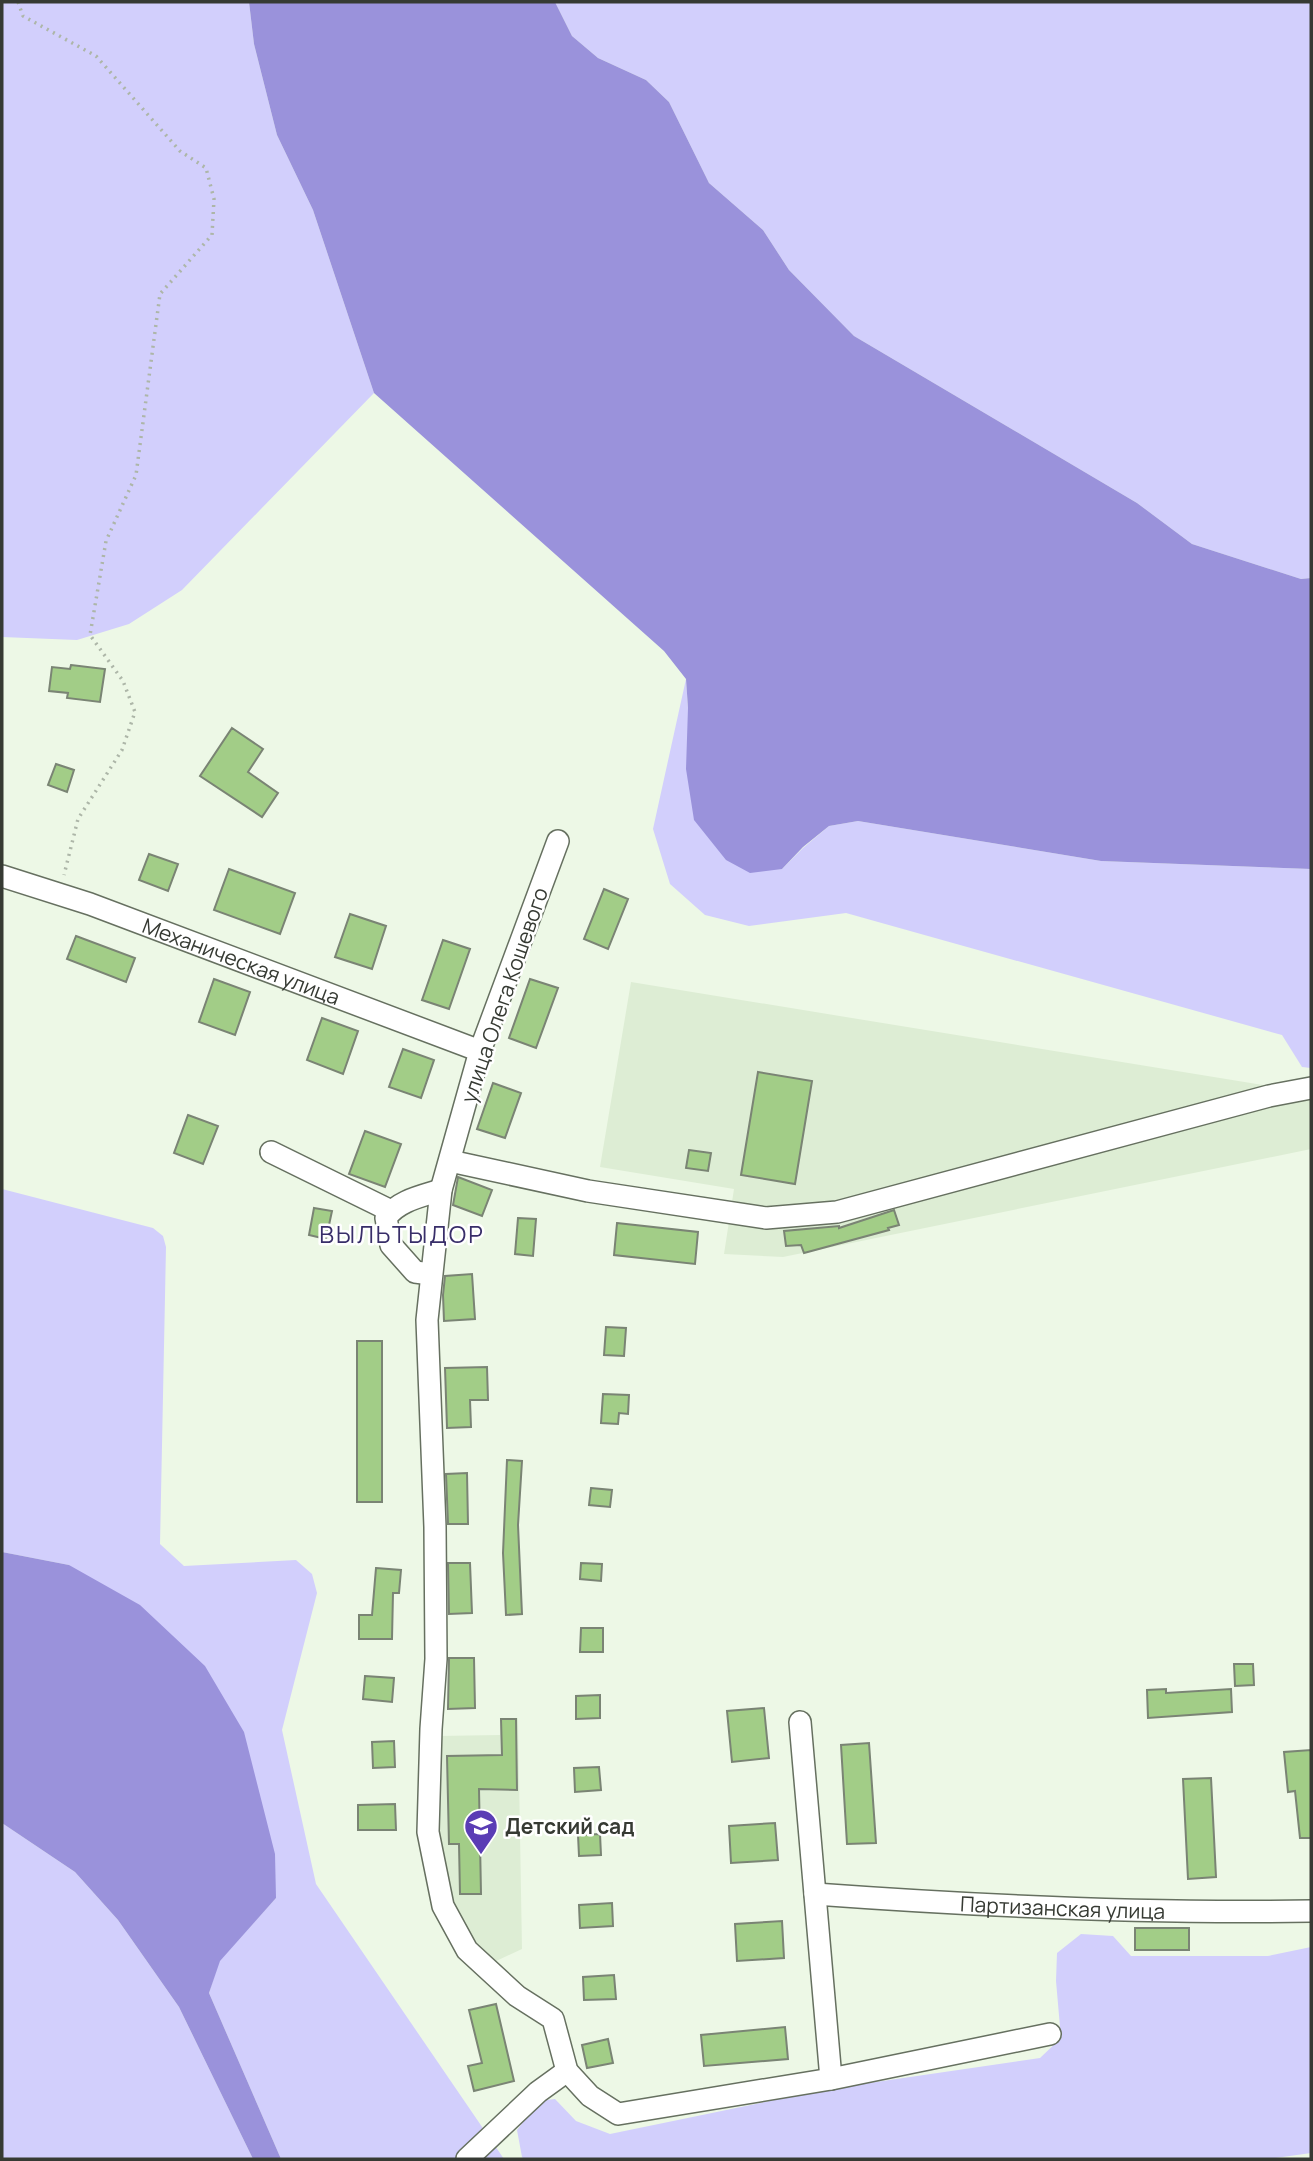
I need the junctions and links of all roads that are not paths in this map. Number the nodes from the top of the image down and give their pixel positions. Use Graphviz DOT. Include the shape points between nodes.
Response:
graph roads {
  1 [pos="558,841"];
  2 [pos="2,876"];
  3 [pos="480,1051"];
  4 [pos="1311,1088"];
  5 [pos="271,1152"];
  6 [pos="450,1161"];
  7 [pos="441,1190"];
  8 [pos="391,1211"];
  9 [pos="431,1274"];
  10 [pos="800,1722"];
  11 [pos="815,1894"];
  12 [pos="1311,1911"];
  13 [pos="1050,2034"];
  14 [pos="567,2071"];
  15 [pos="831,2079"];
  16 [pos="467,2159"];
  1 -- 3 [label="street, улица Олега Кошевого"];
  2 -- 3 [label="street, Механическая улица" via="90,904"];
  3 -- 6 [label="street, улица Олега Кошевого"];
  4 -- 6 [label="street" via="837,1212 766,1218 588,1191"];
  5 -- 8 [label="street"];
  6 -- 7 [label="street, улица Олега Кошевого"];
  7 -- 8 [label="street"];
  7 -- 9 [label="street, улица Олега Кошевого"];
  8 -- 9 [label="street" via="386,1218 391,1245 415,1272"];
  9 -- 14 [label="street, улица Олега Кошевого" via="427,1320 436,1659 428,1832 443,1906 467,1950 517,1996 553,2019"];
  10 -- 11 [label="street"];
  11 -- 12 [label="street, Партизанская улица" via="943,1903"];
  11 -- 15 [label="street"];
  13 -- 15 [label="street"];
  14 -- 15 [label="street" via="590,2096 618,2114"];
  14 -- 16 [label="street"];
}
